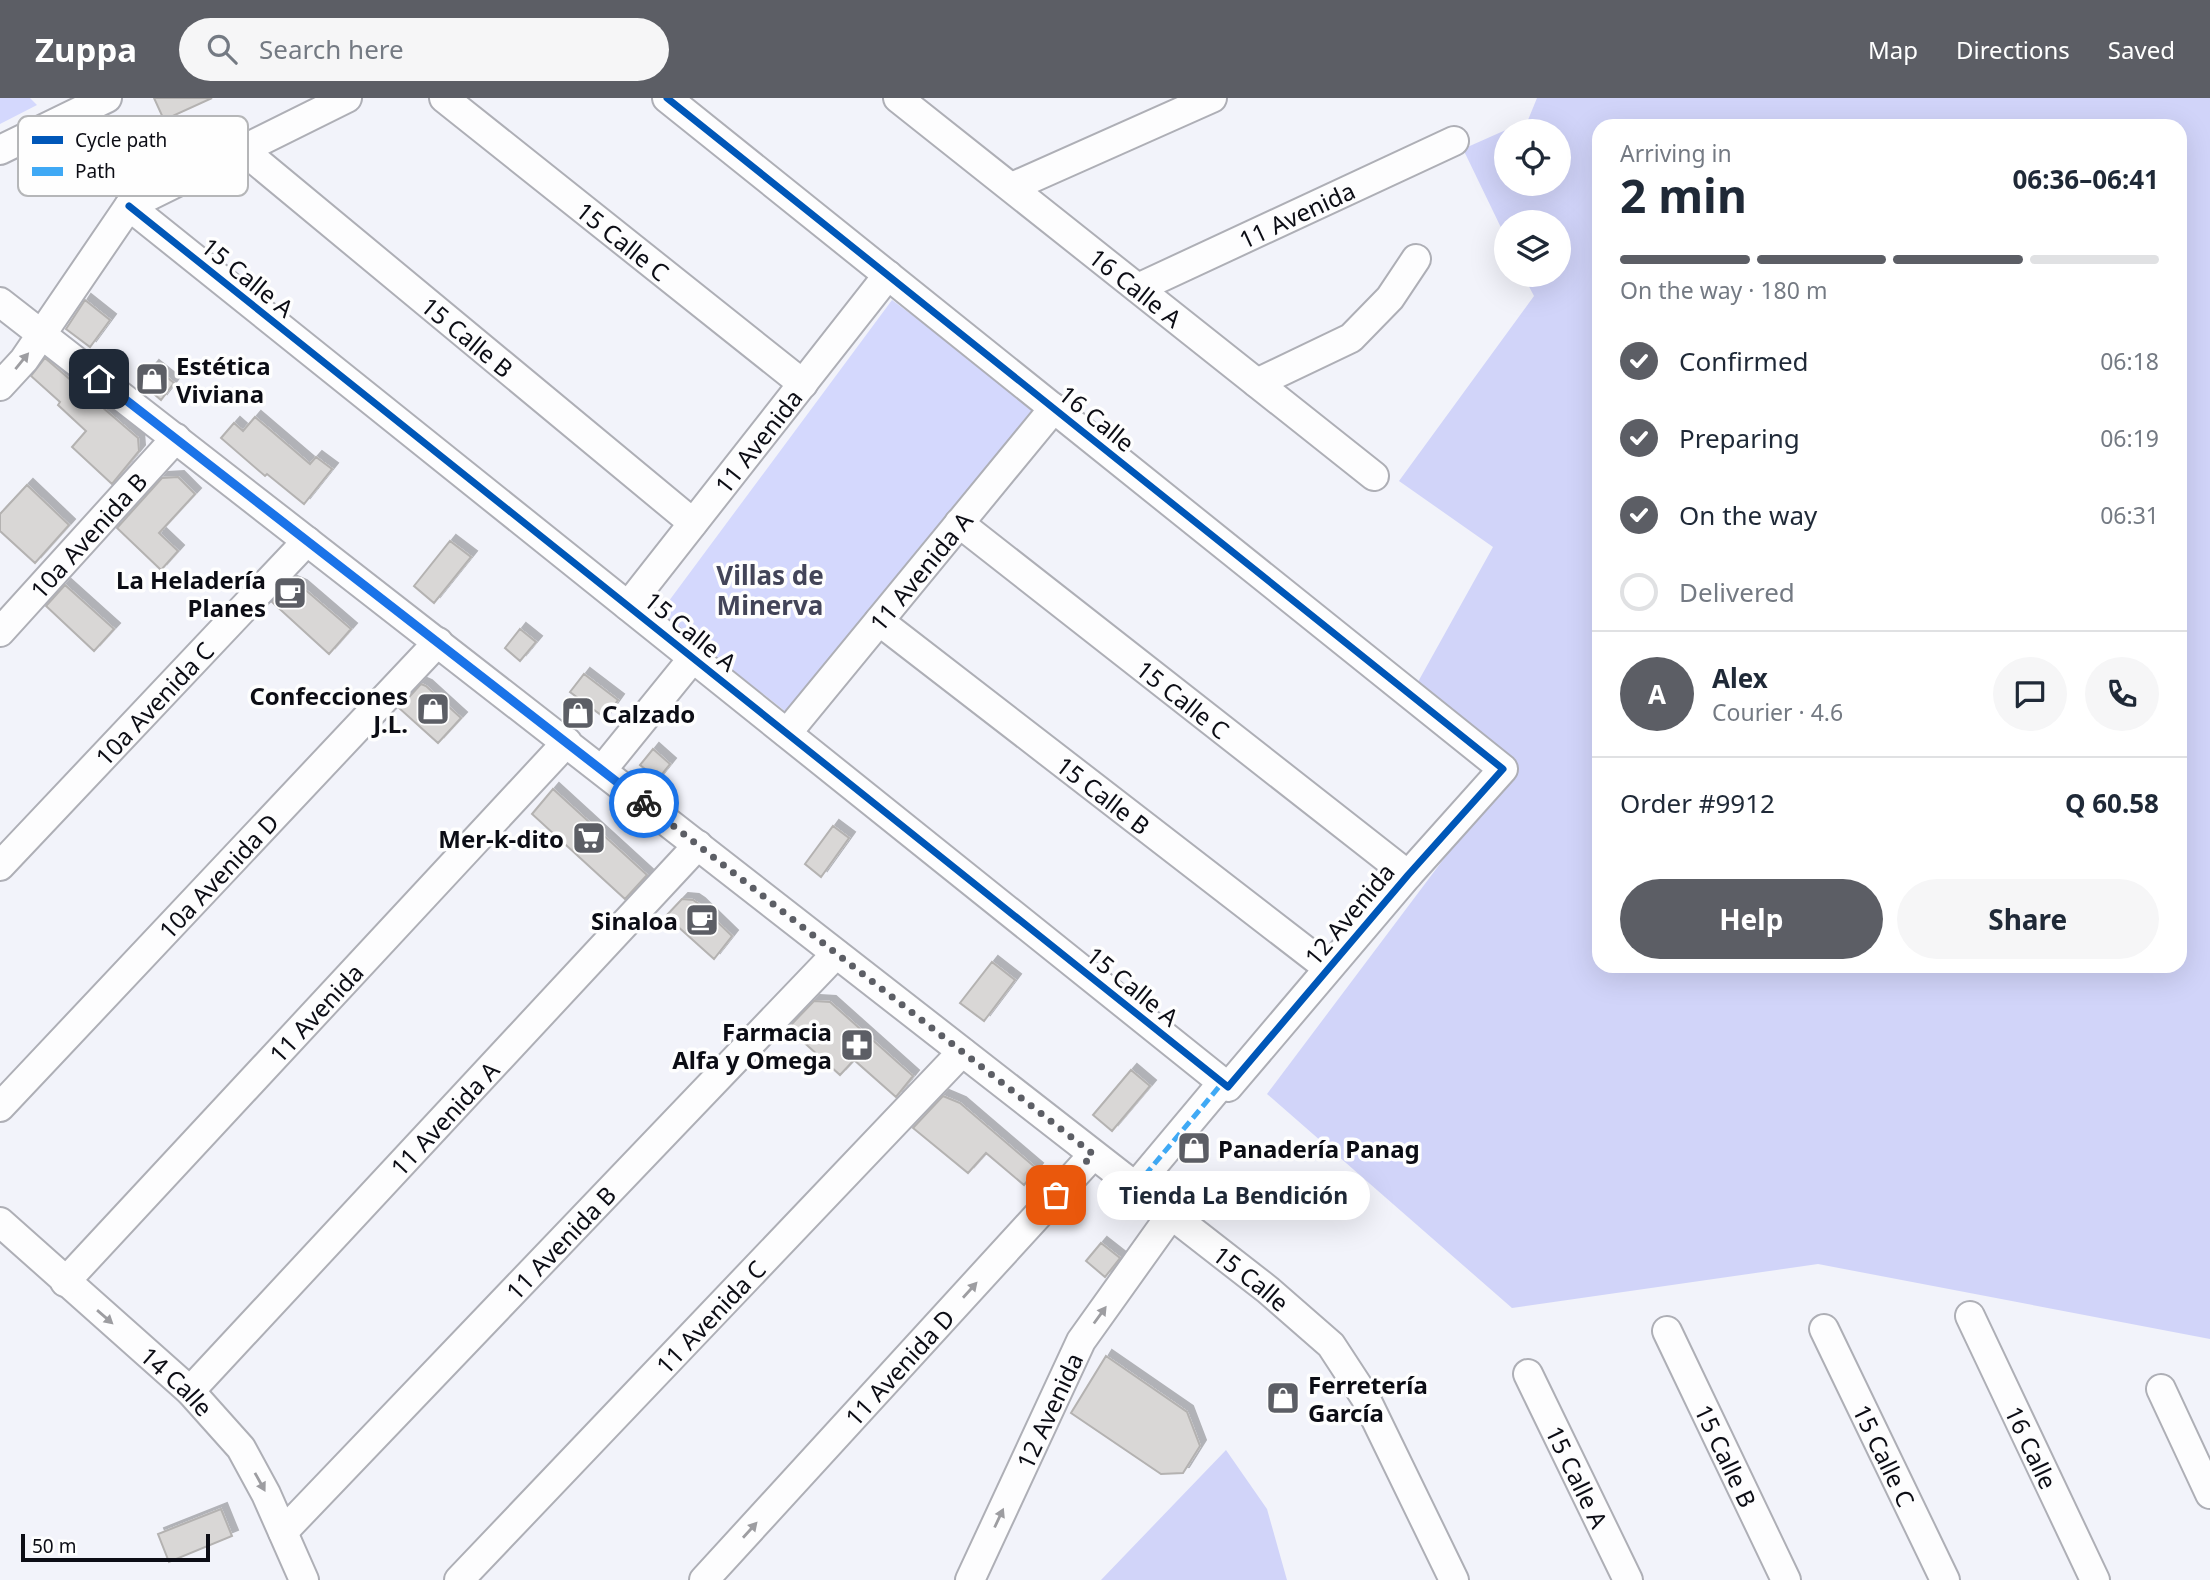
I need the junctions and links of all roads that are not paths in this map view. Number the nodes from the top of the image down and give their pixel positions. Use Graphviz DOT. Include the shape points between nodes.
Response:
graph roads {
  1 [pos="107,98"];
  2 [pos="347,98"];
  3 [pos="444,98"];
  4 [pos="667,98"];
  5 [pos="898,98"];
  6 [pos="1212,98"];
  7 [pos="70,116"];
  8 [pos="18,141"];
  9 [pos="1454,141"];
  10 [pos="248,148"];
  11 [pos="0,150"];
  12 [pos="248,154"];
  13 [pos="1012,187"];
  14 [pos="149,196"];
  15 [pos="129,206"];
  16 [pos="1416,259"];
  17 [pos="888,275"];
  18 [pos="1138,288"];
  19 [pos="0,302"];
  20 [pos="41,334"];
  21 [pos="1257,383"];
  22 [pos="803,384"];
  23 [pos="0,386"];
  24 [pos="1054,408"];
  25 [pos="176,439"];
  26 [pos="1374,476"];
  27 [pos="693,523"];
  28 [pos="959,523"];
  29 [pos="307,541"];
  30 [pos="628,606"];
  31 [pos="879,621"];
  32 [pos="0,632"];
  33 [pos="438,642"];
  34 [pos="693,658"];
  35 [pos="787,733"];
  36 [pos="567,743"];
  37 [pos="1503,769"];
  38 [pos="602,771"];
  39 [pos="698,845"];
  40 [pos="0,866"];
  41 [pos="1408,875"];
  42 [pos="836,954"];
  43 [pos="1328,968"];
  44 [pos="962,1052"];
  45 [pos="1225,1085"];
  46 [pos="0,1107"];
  47 [pos="1093,1154"];
  48 [pos="1135,1187"];
  49 [pos="1171,1215"];
  50 [pos="0,1222"];
  51 [pos="65,1282"];
  52 [pos="1970,1315"];
  53 [pos="1824,1329"];
  54 [pos="1667,1331"];
  55 [pos="1528,1374"];
  56 [pos="2161,1389"];
  57 [pos="190,1391"];
  58 [pos="2210,1494"];
  59 [pos="284,1532"];
  60 [pos="303,1580"];
  61 [pos="460,1580"];
  62 [pos="704,1580"];
  63 [pos="970,1580"];
  64 [pos="1454,1580"];
  65 [pos="1628,1580"];
  66 [pos="1786,1580"];
  67 [pos="1945,1580"];
  68 [pos="2095,1580"];
  1 -- 7 [label="street"];
  2 -- 10 [label="street"];
  3 -- 22 [label="street, 15 Calle C"];
  4 -- 17 [label="street, 16 Calle"];
  5 -- 13 [label="street, 16 Calle A"];
  6 -- 13 [label="street"];
  8 -- 11 [label="street"];
  9 -- 18 [label="street, 11 Avenida"];
  12 -- 27 [label="street, 15 Calle B"];
  13 -- 18 [label="street, 16 Calle A"];
  14 -- 15 [label="street"];
  15 -- 20 [label="street"];
  15 -- 30 [label="street, 15 Calle A"];
  16 -- 21 [label="street" via="1390,298 1351,338"];
  17 -- 22 [label="street, 11 Avenida"];
  17 -- 24 [label="street, 16 Calle"];
  18 -- 21 [label="street, 16 Calle A"];
  19 -- 20 [label="street, 15 Calle"];
  23 -- 20 [label="street, one-way"];
  20 -- 25 [label="street, 15 Calle"];
  21 -- 26 [label="street, 16 Calle A"];
  22 -- 27 [label="street, 11 Avenida"];
  24 -- 28 [label="street, 11 Avenida A"];
  24 -- 37 [label="street, 16 Calle"];
  25 -- 29 [label="street, 15 Calle"];
  25 -- 32 [label="street, 10a Avenida B"];
  27 -- 30 [label="street, 11 Avenida"];
  28 -- 31 [label="street, 11 Avenida A"];
  28 -- 41 [label="street, 15 Calle C"];
  29 -- 33 [label="street, 15 Calle"];
  29 -- 40 [label="street, 10a Avenida C"];
  30 -- 34 [label="street, 15 Calle A"];
  31 -- 35 [label="street, 11 Avenida A"];
  31 -- 43 [label="street, 15 Calle B"];
  33 -- 36 [label="street, 15 Calle"];
  33 -- 46 [label="street, 10a Avenida D"];
  34 -- 35 [label="street, 15 Calle A"];
  34 -- 38 [label="street"];
  35 -- 45 [label="street, 15 Calle A"];
  36 -- 38 [label="street, 15 Calle"];
  36 -- 51 [label="street, 11 Avenida"];
  37 -- 41 [label="street, 12 Avenida"];
  38 -- 39 [label="street, 15 Calle"];
  39 -- 42 [label="street, 15 Calle"];
  39 -- 57 [label="street, 11 Avenida A"];
  41 -- 43 [label="street, 12 Avenida"];
  42 -- 44 [label="street, 15 Calle"];
  42 -- 59 [label="street, 11 Avenida B"];
  43 -- 45 [label="street, 12 Avenida"];
  44 -- 47 [label="street, 15 Calle"];
  44 -- 61 [label="street, 11 Avenida C"];
  45 -- 48 [label="street, 12 Avenida"];
  47 -- 48 [label="street, 15 Calle"];
  62 -- 47 [label="street, 11 Avenida D, one-way"];
  48 -- 49 [label="street, 15 Calle"];
  63 -- 49 [label="street, 12 Avenida, one-way" via="1081,1341"];
  49 -- 64 [label="street, 15 Calle" via="1331,1345 1365,1397"];
  50 -- 51 [label="street, 14 Calle"];
  51 -- 57 [label="street, 14 Calle, one-way"];
  52 -- 68 [label="street, 16 Calle"];
  53 -- 67 [label="street, 15 Calle C"];
  54 -- 66 [label="street, 15 Calle B"];
  55 -- 65 [label="street, 15 Calle A"];
  56 -- 58 [label="street"];
  57 -- 59 [label="street, 14 Calle, one-way" via="241,1448"];
  59 -- 60 [label="street, 14 Calle"];
}
